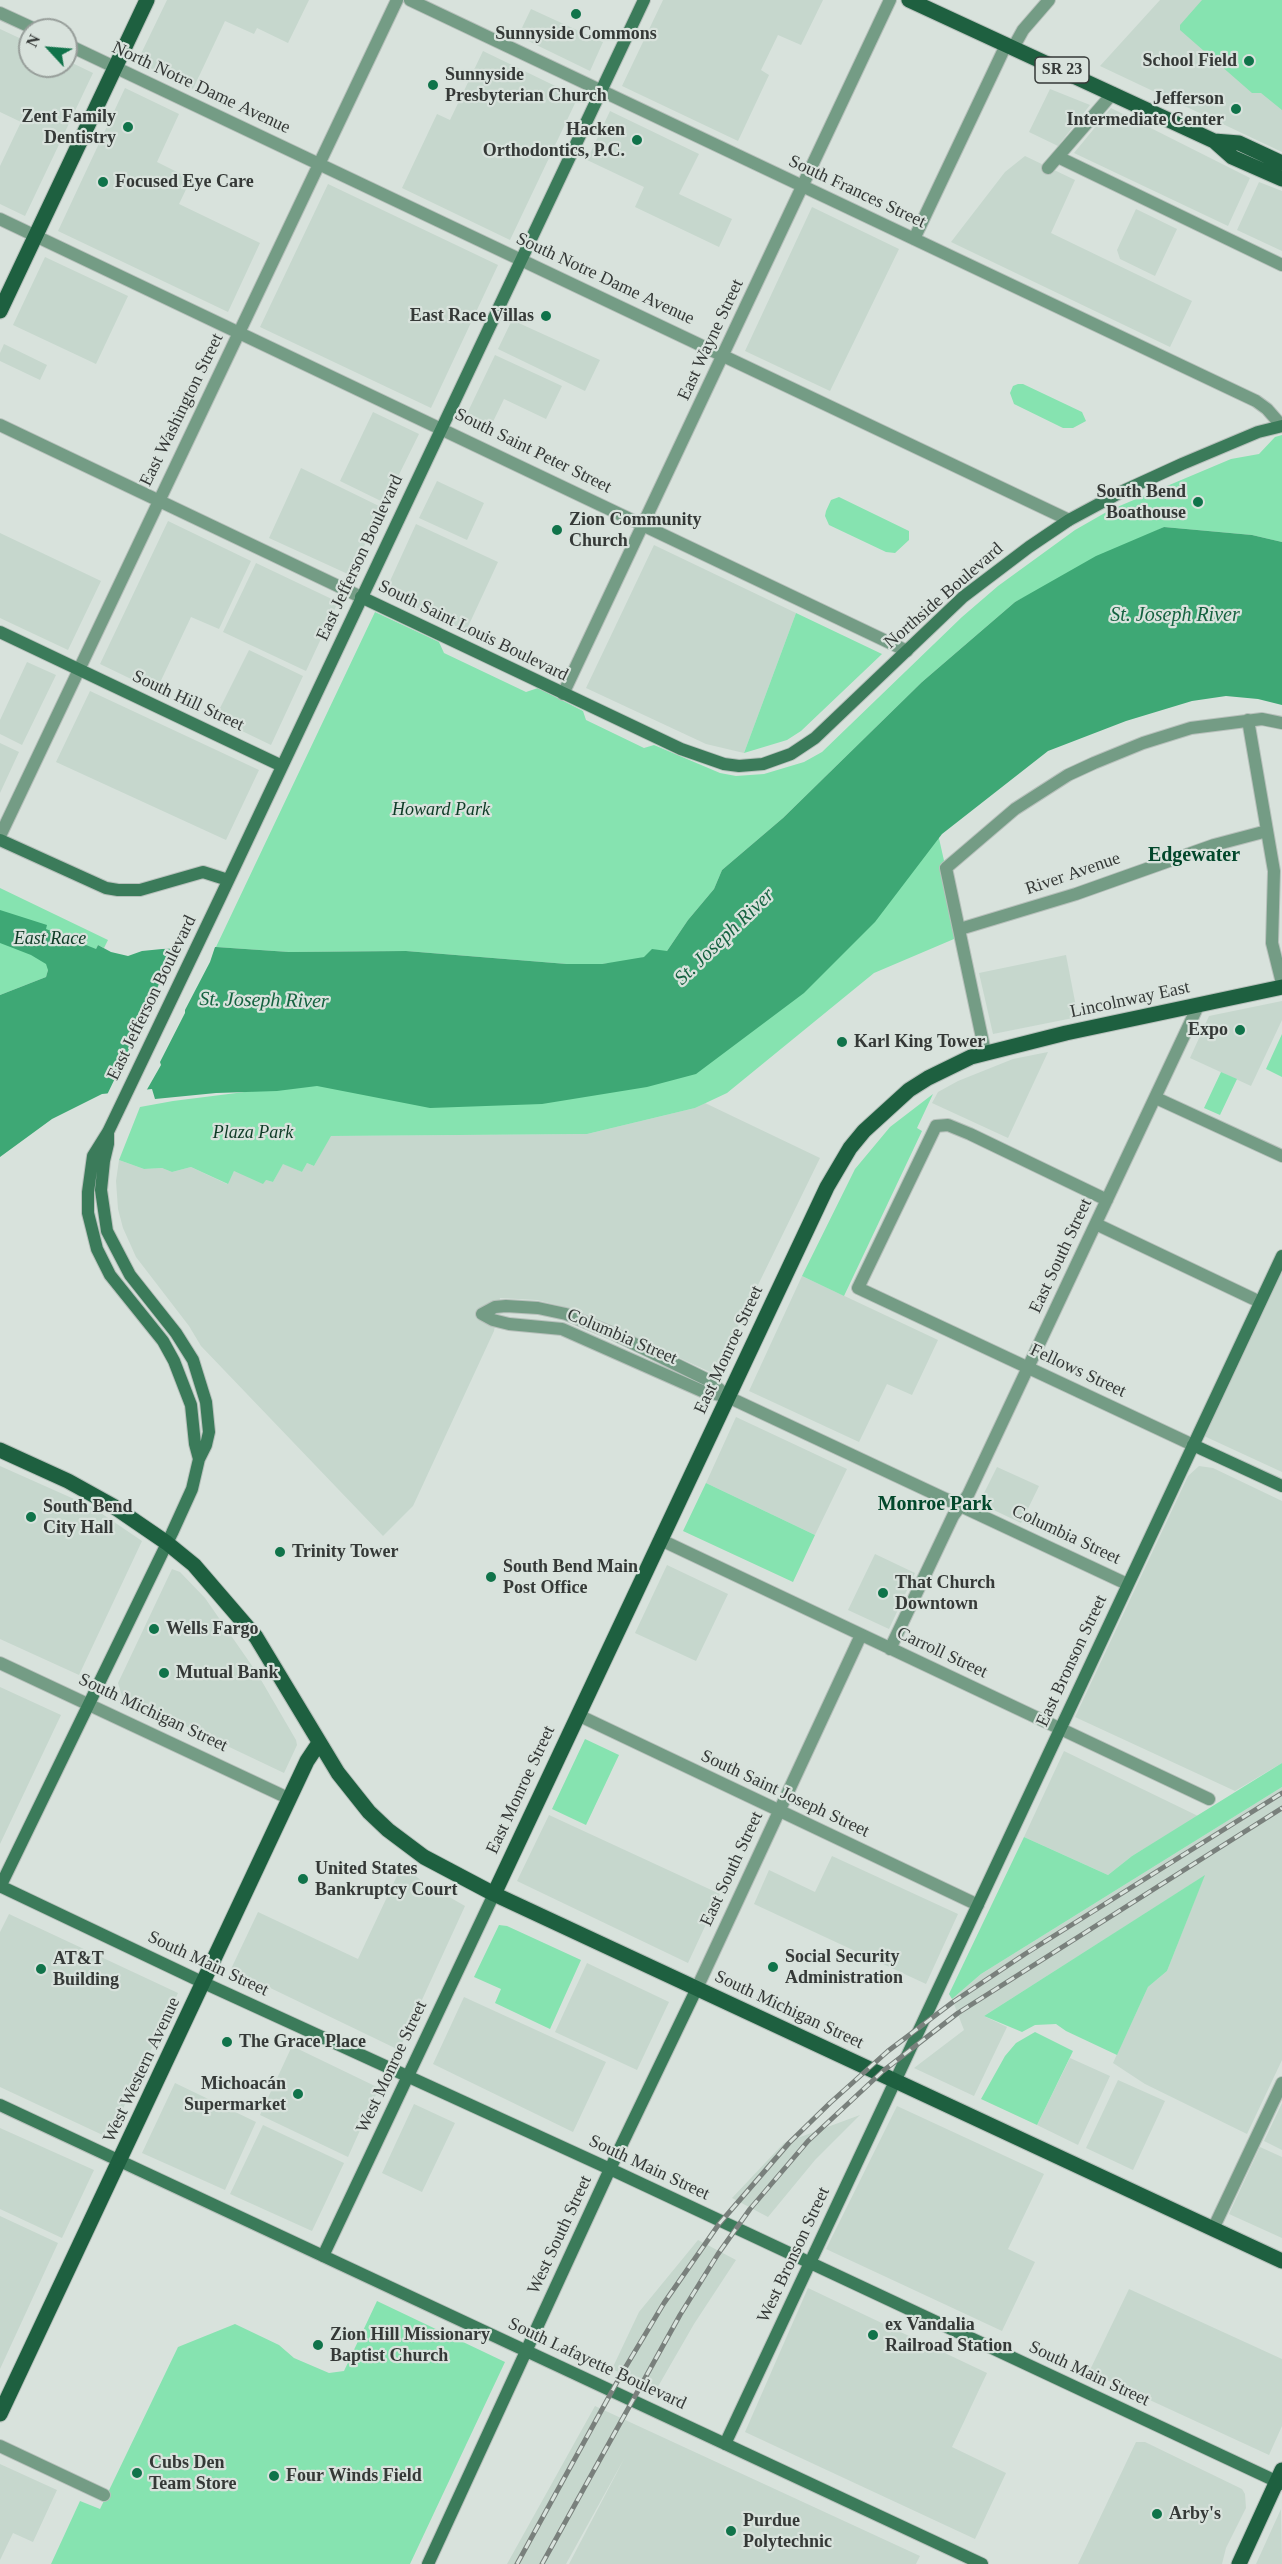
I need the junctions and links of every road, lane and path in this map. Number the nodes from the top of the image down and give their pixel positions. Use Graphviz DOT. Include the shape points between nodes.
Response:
graph roads {
  1 [pos="147,0"];
  2 [pos="397,0"];
  3 [pos="410,0"];
  4 [pos="644,0"];
  5 [pos="890,0"];
  6 [pos="909,0"];
  7 [pos="1049,0"];
  8 [pos="0,13"];
  9 [pos="18,21"];
  10 [pos="1010,46"];
  11 [pos="78,50"];
  12 [pos="116,67"];
  13 [pos="601,90"];
  14 [pos="1113,93"];
  15 [pos="1214,141"];
  16 [pos="1058,157"];
  17 [pos="1282,163"];
  18 [pos="320,164"];
  19 [pos="1048,168"];
  20 [pos="1282,179"];
  21 [pos="803,187"];
  22 [pos="0,219"];
  23 [pos="36,236"];
  24 [pos="914,239"];
  25 [pos="521,260"];
  26 [pos="1282,265"];
  27 [pos="0,311"];
  28 [pos="240,332"];
  29 [pos="724,356"];
  30 [pos="0,425"];
  31 [pos="1282,426"];
  32 [pos="441,428"];
  33 [pos="159,500"];
  34 [pos="1069,520"];
  35 [pos="643,524"];
  36 [pos="361,597"];
  37 [pos="0,632"];
  38 [pos="907,651"];
  39 [pos="78,670"];
  40 [pos="562,694"];
  41 [pos="1248,720"];
  42 [pos="1282,723"];
  43 [pos="778,760"];
  44 [pos="282,766"];
  45 [pos="1267,831"];
  46 [pos="0,838"];
  47 [pos="228,880"];
  48 [pos="960,929"];
  49 [pos="1282,985"];
  50 [pos="1198,1006"];
  51 [pos="985,1052"];
  52 [pos="1156,1098"];
  53 [pos="108,1132"];
  54 [pos="1282,1156"];
  55 [pos="1107,1200"];
  56 [pos="1096,1224"];
  57 [pos="1282,1256"];
  58 [pos="1260,1302"];
  59 [pos="1028,1367"];
  60 [pos="729,1397"];
  61 [pos="1193,1445"];
  62 [pos="0,1450"];
  63 [pos="199,1459"];
  64 [pos="1282,1486"];
  65 [pos="962,1506"];
  66 [pos="661,1540"];
  67 [pos="167,1543"];
  68 [pos="1127,1584"];
  69 [pos="861,1635"];
  70 [pos="891,1649"];
  71 [pos="0,1663"];
  72 [pos="88,1704"];
  73 [pos="578,1715"];
  74 [pos="1060,1729"];
  75 [pos="318,1743"];
  76 [pos="290,1799"];
  77 [pos="1209,1799"];
  78 [pos="779,1811"];
  79 [pos="0,1886"];
  80 [pos="494,1894"];
  81 [pos="978,1905"];
  82 [pos="204,1983"];
  83 [pos="697,1988"];
  84 [pos="407,2077"];
  85 [pos="895,2081"];
  86 [pos="1282,2083"];
  87 [pos="0,2105"];
  88 [pos="120,2161"];
  89 [pos="610,2169"];
  90 [pos="1213,2229"];
  91 [pos="323,2256"];
  92 [pos="1282,2261"];
  93 [pos="810,2263"];
  94 [pos="528,2352"];
  95 [pos="0,2414"];
  96 [pos="725,2444"];
  97 [pos="0,2446"];
  98 [pos="1280,2479"];
  99 [pos="104,2495"];
  100 [pos="429,2564"];
  101 [pos="982,2564"];
  102 [pos="1239,2564"];
  1 -- 12 [label="main road"];
  2 -- 18 [label="street, East Washington Street"];
  3 -- 13 [label="street, South Frances Street"];
  4 -- 13 [label="street, East Jefferson Boulevard"];
  5 -- 21 [label="street, East Wayne Street"];
  6 -- 10 [label="main road, SR 23"];
  7 -- 10 [label="street"];
  8 -- 9 [label="street"];
  10 -- 14 [label="main road, SR 23"];
  10 -- 24 [label="street"];
  11 -- 12 [label="street, North Notre Dame Avenue"];
  12 -- 18 [label="street, North Notre Dame Avenue"];
  12 -- 23 [label="main road"];
  13 -- 21 [label="street, South Frances Street"];
  13 -- 25 [label="street, East Jefferson Boulevard"];
  14 -- 15 [label="main road, SR 23"];
  14 -- 16 [label="street"];
  15 -- 17 [label="main road, SR 23" via="1239,143"];
  15 -- 20 [label="main road, SR 23" via="1232,157"];
  16 -- 19 [label="street"];
  16 -- 26 [label="street"];
  18 -- 25 [label="street, South Notre Dame Avenue"];
  18 -- 28 [label="street, East Washington Street"];
  21 -- 24 [label="street, South Frances Street"];
  21 -- 29 [label="street, East Wayne Street"];
  22 -- 23 [label="street, South Saint Peter Street"];
  23 -- 27 [label="main road"];
  23 -- 28 [label="street, South Saint Peter Street"];
  24 -- 31 [label="street, South Frances Street" via="1256,401"];
  25 -- 29 [label="street, South Notre Dame Avenue"];
  25 -- 32 [label="street, East Jefferson Boulevard"];
  28 -- 32 [label="street, South Saint Peter Street"];
  28 -- 33 [label="street, East Washington Street"];
  29 -- 34 [label="street, South Notre Dame Avenue"];
  29 -- 35 [label="street, East Wayne Street"];
  30 -- 33 [label="street, South Saint Louis Boulevard"];
  31 -- 34 [label="street, Northside Boulevard" via="1182,464"];
  32 -- 35 [label="street, South Saint Peter Street"];
  32 -- 36 [label="street, East Jefferson Boulevard"];
  33 -- 36 [label="street, South Saint Louis Boulevard"];
  33 -- 39 [label="street, East Washington Street"];
  34 -- 38 [label="street, Northside Boulevard" via="963,597"];
  35 -- 38 [label="street, South Saint Peter Street"];
  35 -- 40 [label="street, East Wayne Street"];
  36 -- 40 [label="street, South Saint Louis Boulevard"];
  36 -- 44 [label="street, East Jefferson Boulevard"];
  37 -- 39 [label="street, South Hill Street"];
  38 -- 43 [label="street, Northside Boulevard" via="815,738"];
  39 -- 44 [label="street, South Hill Street"];
  39 -- 46 [label="street, East Washington Street"];
  40 -- 43 [label="street, South Saint Louis Boulevard" via="711,761 739,766"];
  41 -- 42 [label="street"];
  41 -- 45 [label="street"];
  41 -- 48 [label="street" via="1168,735 1068,775 1015,809 946,868"];
  44 -- 47 [label="street, East Jefferson Boulevard"];
  45 -- 48 [label="street, River Avenue"];
  45 -- 49 [label="street" via="1274,871 1272,943"];
  46 -- 47 [label="street" via="115,890 140,890 203,872"];
  47 -- 53 [label="street, East Jefferson Boulevard"];
  48 -- 51 [label="street"];
  49 -- 50 [label="main road, Lincolnway East"];
  50 -- 51 [label="main road, Lincolnway East"];
  50 -- 52 [label="street, East South Street"];
  51 -- 60 [label="main road, East Monroe Street" via="948,1067 909,1090 875,1119 850,1148 827,1187"];
  52 -- 54 [label="street"];
  52 -- 55 [label="street, East South Street"];
  53 -- 63 [label="street, East Jefferson Boulevard" via="101,1190 107,1231 130,1275 176,1333 198,1369 209,1432"];
  53 -- 63 [label="street, East Jefferson Boulevard" via="93,1156 90,1172 88,1213 92,1235 110,1275 163,1341 174,1361 191,1406"];
  55 -- 56 [label="street, East South Street"];
  55 -- 59 [label="street, Fellows Street" via="970,1134 941,1125 933,1130 858,1288"];
  56 -- 58 [label="street"];
  56 -- 59 [label="street, East South Street"];
  57 -- 58 [label="street, East Bronson Street"];
  58 -- 61 [label="street, East Bronson Street"];
  59 -- 61 [label="street, Fellows Street"];
  59 -- 65 [label="street, East South Street"];
  60 -- 60 [label="street, Columbia Street" via="708,1380 566,1314 506,1306 482,1314 509,1324 549,1326 576,1334 702,1391"];
  60 -- 65 [label="street, Columbia Street"];
  60 -- 66 [label="main road, East Monroe Street"];
  61 -- 64 [label="street, Fellows Street"];
  61 -- 68 [label="street, East Bronson Street"];
  62 -- 67 [label="main road, South Michigan Street" via="90,1493"];
  63 -- 67 [label="street, East Jefferson Boulevard" via="192,1489"];
  65 -- 68 [label="street, Columbia Street"];
  65 -- 70 [label="street, East South Street" via="953,1516"];
  66 -- 69 [label="street, Carroll Street"];
  66 -- 73 [label="main road, East Monroe Street"];
  67 -- 72 [label="street"];
  67 -- 75 [label="main road, South Michigan Street" via="207,1579 256,1637"];
  68 -- 74 [label="street, East Bronson Street"];
  69 -- 70 [label="street, Carroll Street"];
  69 -- 78 [label="street, East South Street"];
  70 -- 74 [label="street, Carroll Street"];
  71 -- 72 [label="street, South Michigan Street"];
  72 -- 76 [label="street, South Michigan Street"];
  72 -- 79 [label="street"];
  73 -- 78 [label="street, South Saint Joseph Street"];
  73 -- 80 [label="main road, East Monroe Street"];
  74 -- 77 [label="street, Carroll Street"];
  74 -- 81 [label="street, East Bronson Street"];
  75 -- 76 [label="main road, West Western Avenue"];
  75 -- 80 [label="main road, South Michigan Street" via="369,1812 388,1830 441,1868"];
  76 -- 82 [label="main road, West Western Avenue"];
  78 -- 81 [label="street, South Saint Joseph Street"];
  78 -- 83 [label="street, East South Street"];
  79 -- 82 [label="street, South Main Street"];
  80 -- 83 [label="main road, South Michigan Street"];
  80 -- 84 [label="street, West Monroe Street"];
  81 -- 85 [label="street, East Bronson Street"];
  82 -- 84 [label="street, South Main Street"];
  82 -- 88 [label="main road, West Western Avenue"];
  83 -- 85 [label="main road, South Michigan Street"];
  83 -- 89 [label="street, West South Street"];
  84 -- 89 [label="street, South Main Street"];
  84 -- 91 [label="street, West Monroe Street"];
  85 -- 90 [label="main road, South Michigan Street"];
  85 -- 93 [label="street, West Bronson Street"];
  86 -- 90 [label="street"];
  87 -- 88 [label="street, South Lafayette Boulevard"];
  88 -- 91 [label="street, South Lafayette Boulevard"];
  88 -- 95 [label="main road, West Western Avenue"];
  89 -- 93 [label="street, South Main Street"];
  89 -- 94 [label="street, West South Street"];
  90 -- 92 [label="main road, South Michigan Street"];
  91 -- 94 [label="street, South Lafayette Boulevard"];
  93 -- 96 [label="street, West Bronson Street"];
  93 -- 98 [label="street, South Main Street"];
  94 -- 96 [label="street, South Lafayette Boulevard"];
  94 -- 100 [label="street, West South Street"];
  96 -- 101 [label="street, South Lafayette Boulevard"];
  97 -- 99 [label="street"];
  98 -- 102 [label="main road"];
}
